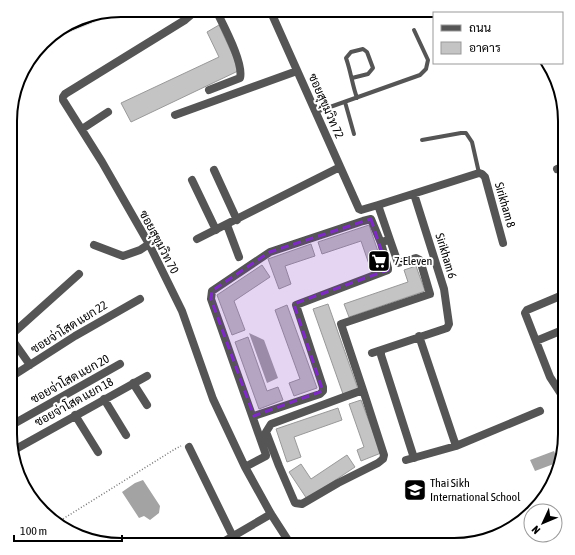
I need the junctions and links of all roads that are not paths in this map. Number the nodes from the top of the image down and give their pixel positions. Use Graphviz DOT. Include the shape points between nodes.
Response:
graph roads {
  1 [pos="188,17"];
  2 [pos="219,17"];
  3 [pos="273,17"];
  4 [pos="414,30"];
  5 [pos="298,71"];
  6 [pos="352,78"];
  7 [pos="209,90"];
  8 [pos="357,98"];
  9 [pos="345,102"];
  10 [pos="108,112"];
  11 [pos="316,112"];
  12 [pos="175,115"];
  13 [pos="82,130"];
  14 [pos="354,134"];
  15 [pos="422,140"];
  16 [pos="340,167"];
  17 [pos="214,170"];
  18 [pos="479,173"];
  19 [pos="192,180"];
  20 [pos="414,194"];
  21 [pos="378,205"];
  22 [pos="361,210"];
  23 [pos="237,220"];
  24 [pos="227,225"];
  25 [pos="216,230"];
  26 [pos="197,239"];
  27 [pos="390,240"];
  28 [pos="381,243"];
  29 [pos="504,243"];
  30 [pos="149,244"];
  31 [pos="94,245"];
  32 [pos="239,258"];
  33 [pos="79,274"];
  34 [pos="558,297"];
  35 [pos="140,299"];
  36 [pos="17,329"];
  37 [pos="558,332"];
  38 [pos="419,336"];
  39 [pos="536,342"];
  40 [pos="17,347"];
  41 [pos="382,351"];
  42 [pos="372,353"];
  43 [pos="120,364"];
  44 [pos="30,365"];
  45 [pos="17,373"];
  46 [pos="147,376"];
  47 [pos="133,383"];
  48 [pos="558,389"];
  49 [pos="363,390"];
  50 [pos="104,399"];
  51 [pos="147,405"];
  52 [pos="540,410"];
  53 [pos="75,415"];
  54 [pos="254,416"];
  55 [pos="17,422"];
  56 [pos="126,435"];
  57 [pos="456,446"];
  58 [pos="18,448"];
  59 [pos="189,448"];
  60 [pos="98,452"];
  61 [pos="414,458"];
  62 [pos="406,460"];
  63 [pos="245,466"];
  64 [pos="271,514"];
  65 [pos="234,537"];
  66 [pos="286,538"];
  1 -- 13 [label="street, ซอยสุขุมวิท 70" via="65,94 63,100"];
  2 -- 7 [label="street" via="238,59 241,73 240,78"];
  3 -- 5 [label="street, ซอยสุขุมวิท 72"];
  4 -- 8 [label="lane" via="428,60 426,69 420,75"];
  5 -- 11 [label="street, ซอยสุขุมวิท 72"];
  5 -- 12 [label="street"];
  6 -- 6 [label="lane" via="347,55 363,49 367,52 373,68 368,74"];
  6 -- 8 [label="lane"];
  8 -- 9 [label="lane"];
  9 -- 11 [label="lane"];
  9 -- 14 [label="lane"];
  10 -- 13 [label="street"];
  11 -- 16 [label="street, ซอยสุขุมวิท 72"];
  13 -- 30 [label="street, ซอยสุขุมวิท 70"];
  15 -- 18 [label="lane" via="466,133 472,142"];
  16 -- 22 [label="street, ซอยสุขุมวิท 72"];
  16 -- 23 [label="street"];
  17 -- 23 [label="street"];
  18 -- 20 [label="street, Sirikham 8"];
  18 -- 29 [label="street, Sirikham 8" via="485,177"];
  19 -- 25 [label="street"];
  20 -- 21 [label="street, Sirikham 8"];
  20 -- 38 [label="street, Sirikham 6" via="444,289 449,326"];
  21 -- 22 [label="street, Sirikham 8"];
  21 -- 27 [label="street"];
  23 -- 24 [label="street"];
  24 -- 25 [label="street"];
  24 -- 32 [label="street"];
  25 -- 26 [label="street"];
  27 -- 28 [label="street"];
  27 -- 49 [label="street" via="398,263 416,258 420,260 430,294 341,324"];
  28 -- 54 [label="street" via="388,268 386,271 296,304 323,391"];
  28 -- 54 [label="street" via="373,221 368,219 270,252 212,291 211,299"];
  30 -- 31 [label="street" via="123,256"];
  30 -- 63 [label="street, ซอยสุขุมวิท 70" via="182,311 213,399"];
  33 -- 36 [label="street"];
  34 -- 39 [label="street" via="526,311"];
  35 -- 44 [label="street, ซอยจ่าโสด แยก 22"];
  37 -- 39 [label="street"];
  38 -- 41 [label="street"];
  38 -- 57 [label="street"];
  39 -- 48 [label="street" via="550,377"];
  40 -- 44 [label="street"];
  41 -- 42 [label="street"];
  41 -- 61 [label="street" via="381,355"];
  43 -- 55 [label="street, ซอยจ่าโสด แยก 20"];
  44 -- 45 [label="street, ซอยจ่าโสด แยก 22"];
  46 -- 47 [label="street, ซอยจ่าโสด แยก 18"];
  47 -- 50 [label="street, ซอยจ่าโสด แยก 18"];
  47 -- 51 [label="street"];
  49 -- 49 [label="street" via="384,455 383,459 302,504 295,503 266,432 268,428 271,424"];
  50 -- 53 [label="street, ซอยจ่าโสด แยก 18"];
  50 -- 56 [label="street"];
  52 -- 57 [label="street"];
  53 -- 58 [label="street, ซอยจ่าโสด แยก 18"];
  53 -- 60 [label="street"];
  54 -- 63 [label="street" via="266,456"];
  57 -- 61 [label="street"];
  59 -- 65 [label="street"];
  61 -- 62 [label="street"];
  63 -- 64 [label="street, ซอยสุขุมวิท 70"];
  64 -- 65 [label="street"];
  64 -- 66 [label="street, ซอยสุขุมวิท 70"];
}
